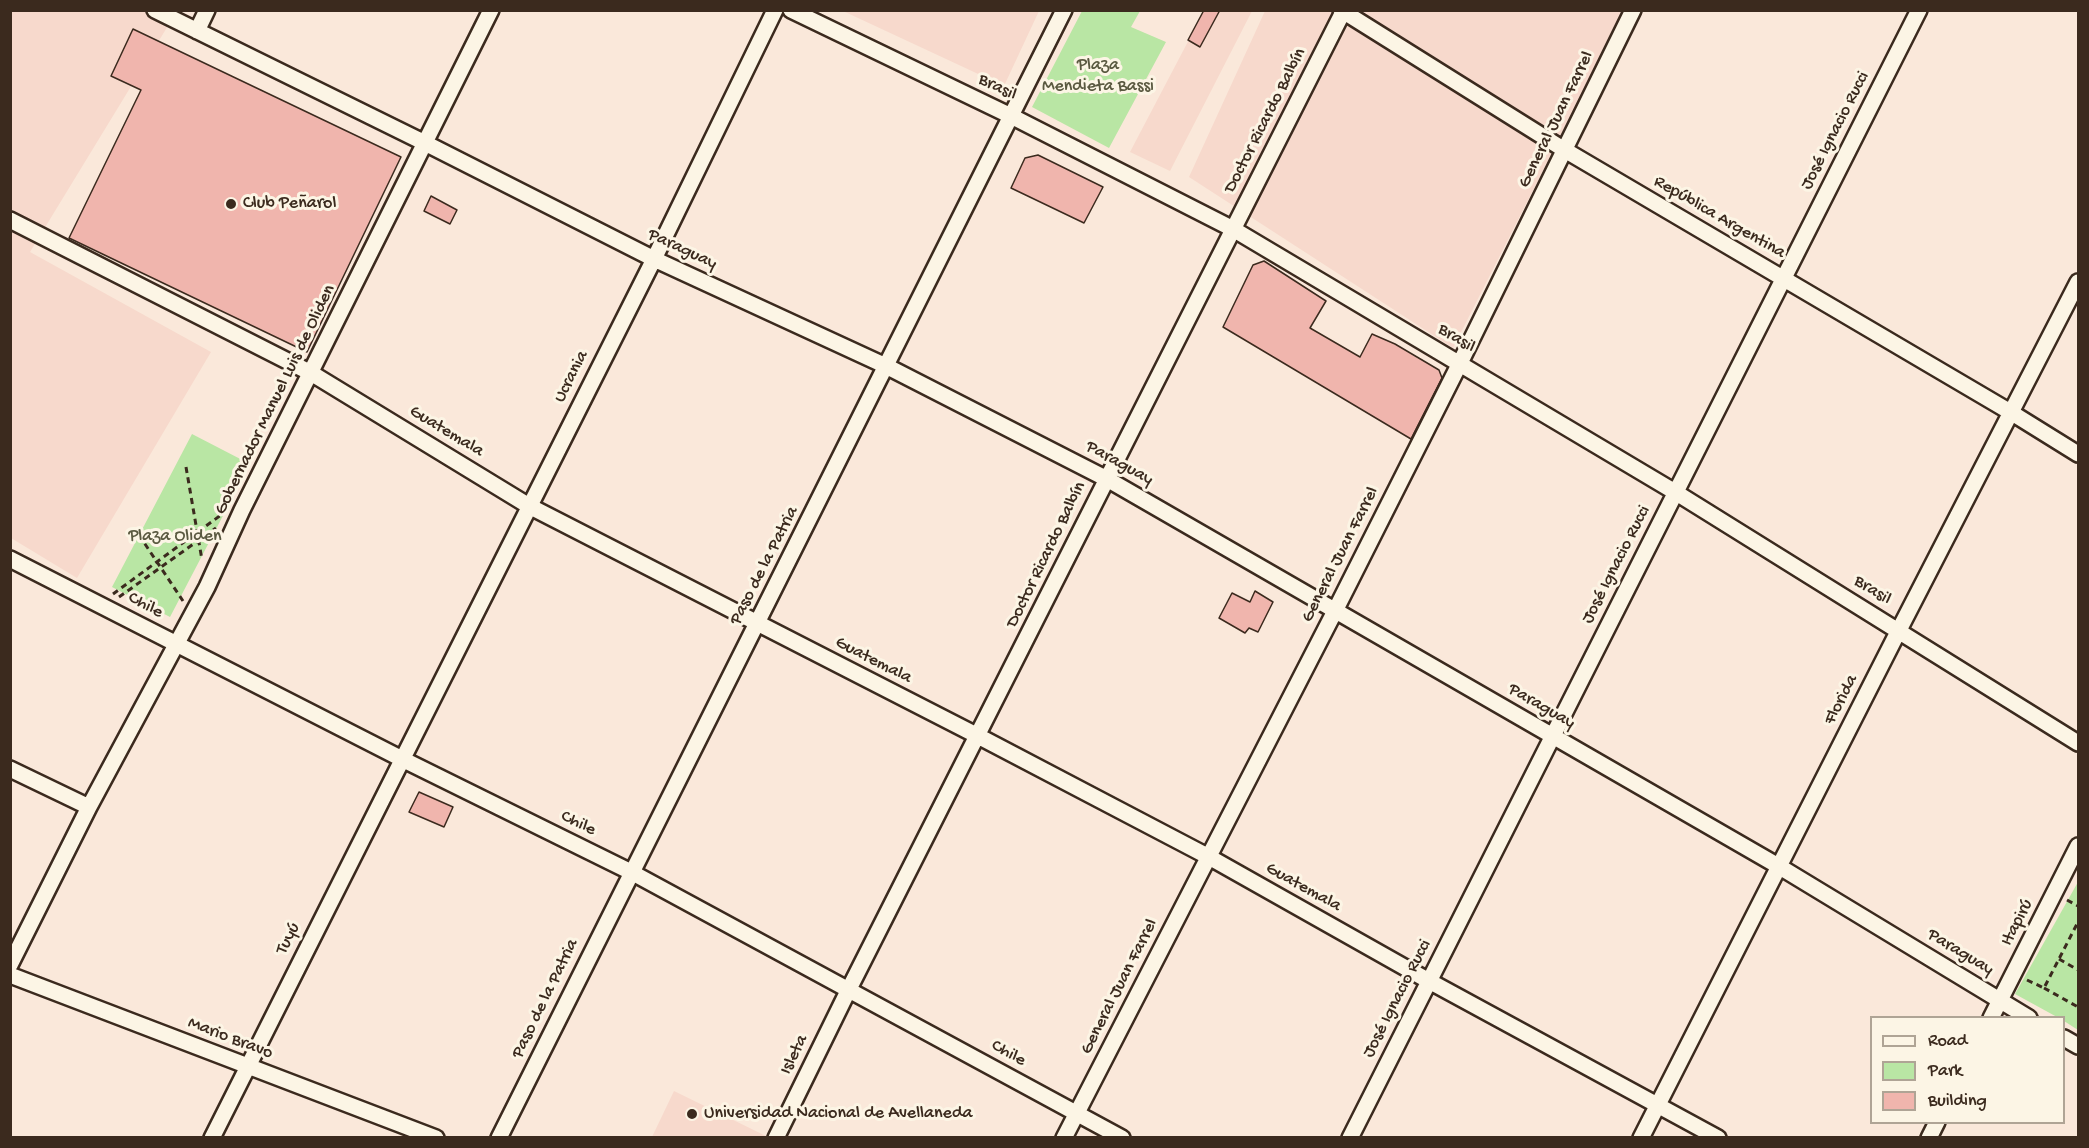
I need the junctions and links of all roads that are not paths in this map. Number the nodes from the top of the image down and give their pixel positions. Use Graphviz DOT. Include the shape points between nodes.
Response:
graph roads {
  1 [pos="155,10"];
  2 [pos="207,10"];
  3 [pos="491,10"];
  4 [pos="775,10"];
  5 [pos="791,10"];
  6 [pos="1064,10"];
  7 [pos="1633,10"];
  8 [pos="1919,10"];
  9 [pos="1343,11"];
  10 [pos="197,31"];
  11 [pos="1011,116"];
  12 [pos="425,143"];
  13 [pos="1563,149"];
  14 [pos="10,220"];
  15 [pos="1233,230"];
  16 [pos="654,259"];
  17 [pos="1784,278"];
  18 [pos="2079,282"];
  19 [pos="1460,363"];
  20 [pos="886,366"];
  21 [pos="311,373"];
  22 [pos="2012,413"];
  23 [pos="2079,454"];
  24 [pos="1107,479"];
  25 [pos="1675,492"];
  26 [pos="529,506"];
  27 [pos="10,560"];
  28 [pos="1335,611"];
  29 [pos="758,624"];
  30 [pos="1899,630"];
  31 [pos="177,645"];
  32 [pos="978,736"];
  33 [pos="1553,736"];
  34 [pos="2079,743"];
  35 [pos="402,759"];
  36 [pos="10,769"];
  37 [pos="89,807"];
  38 [pos="2079,846"];
  39 [pos="1209,857"];
  40 [pos="1779,867"];
  41 [pos="631,872"];
  42 [pos="10,965"];
  43 [pos="10,975"];
  44 [pos="1429,981"];
  45 [pos="849,989"];
  46 [pos="2000,1000"];
  47 [pos="1992,1016"];
  48 [pos="2027,1016"];
  49 [pos="2065,1039"];
  50 [pos="2079,1047"];
  51 [pos="247,1067"];
  52 [pos="1658,1105"];
  53 [pos="1076,1113"];
  54 [pos="212,1137"];
  55 [pos="436,1137"];
  56 [pos="499,1137"];
  57 [pos="776,1137"];
  58 [pos="1064,1137"];
  59 [pos="1122,1137"];
  60 [pos="1350,1137"];
  61 [pos="1641,1137"];
  62 [pos="1718,1137"];
  1 -- 10 [label="street, Paraguay"];
  2 -- 10 [label="street"];
  3 -- 12 [label="street, Gobernador Manuel Luis de Oliden"];
  4 -- 16 [label="street, Ucrania"];
  5 -- 11 [label="street, Brasil"];
  6 -- 11 [label="street, Paso de la Patria"];
  7 -- 13 [label="street, General Juan Farrel"];
  8 -- 17 [label="street, José Ignacio Rucci"];
  9 -- 13 [label="street, República Argentina"];
  9 -- 15 [label="street, Doctor Ricardo Balbín"];
  10 -- 12 [label="street, Paraguay"];
  11 -- 15 [label="street, Brasil"];
  11 -- 20 [label="street, Paso de la Patria"];
  12 -- 16 [label="street, Paraguay"];
  12 -- 21 [label="street, Gobernador Manuel Luis de Oliden"];
  13 -- 17 [label="street, República Argentina"];
  13 -- 19 [label="street, General Juan Farrel"];
  14 -- 21 [label="street, Guatemala"];
  15 -- 19 [label="street, Brasil"];
  15 -- 24 [label="street, Doctor Ricardo Balbín"];
  16 -- 20 [label="street, Paraguay"];
  16 -- 26 [label="street, Ucrania"];
  17 -- 22 [label="street, República Argentina"];
  17 -- 25 [label="street, José Ignacio Rucci"];
  18 -- 22 [label="street, Florida"];
  19 -- 25 [label="street, Brasil"];
  19 -- 28 [label="street, General Juan Farrel"];
  20 -- 24 [label="street, Paraguay"];
  20 -- 29 [label="street, Paso de la Patria"];
  21 -- 26 [label="street, Guatemala"];
  21 -- 31 [label="street, Gobernador Manuel Luis de Oliden"];
  22 -- 23 [label="street, República Argentina"];
  22 -- 30 [label="street, Florida"];
  24 -- 28 [label="street, Paraguay"];
  24 -- 32 [label="street, Doctor Ricardo Balbín"];
  25 -- 30 [label="street, Brasil"];
  25 -- 33 [label="street, José Ignacio Rucci"];
  26 -- 29 [label="street, Guatemala"];
  26 -- 35 [label="street, Ucrania"];
  27 -- 31 [label="street, Chile"];
  28 -- 33 [label="street, Paraguay"];
  28 -- 39 [label="street, General Juan Farrel"];
  29 -- 32 [label="street, Guatemala"];
  29 -- 41 [label="street, Paso de la Patria"];
  30 -- 34 [label="street, Brasil"];
  30 -- 40 [label="street, Florida"];
  31 -- 35 [label="street, Chile"];
  31 -- 37 [label="street, Gobernador Manuel Luis de Oliden"];
  32 -- 39 [label="street, Guatemala"];
  32 -- 45 [label="street, Doctor Ricardo Balbín"];
  33 -- 40 [label="street, Paraguay"];
  33 -- 44 [label="street, José Ignacio Rucci"];
  35 -- 41 [label="street, Chile"];
  35 -- 51 [label="street, Tuyú"];
  36 -- 37 [label="street"];
  37 -- 42 [label="street, Gobernador Manuel Luis de Oliden"];
  38 -- 46 [label="street, Itapirú"];
  39 -- 44 [label="street, Guatemala"];
  39 -- 53 [label="street, General Juan Farrel"];
  40 -- 46 [label="street, Paraguay"];
  40 -- 52 [label="street, Florida"];
  41 -- 45 [label="street, Chile"];
  41 -- 56 [label="street, Paso de la Patria"];
  43 -- 51 [label="street, Mario Bravo"];
  44 -- 52 [label="street, Guatemala"];
  44 -- 60 [label="street, José Ignacio Rucci"];
  45 -- 53 [label="street, Chile"];
  45 -- 57 [label="street, Isleta"];
  46 -- 47 [label="street, Itapirú"];
  46 -- 48 [label="street, Paraguay"];
  49 -- 50 [label="street"];
  51 -- 54 [label="street, Tuyú"];
  51 -- 55 [label="street, Mario Bravo"];
  52 -- 61 [label="street, Florida"];
  52 -- 62 [label="street, Guatemala"];
  53 -- 58 [label="street, General Juan Farrel"];
  53 -- 59 [label="street, Chile"];
}
